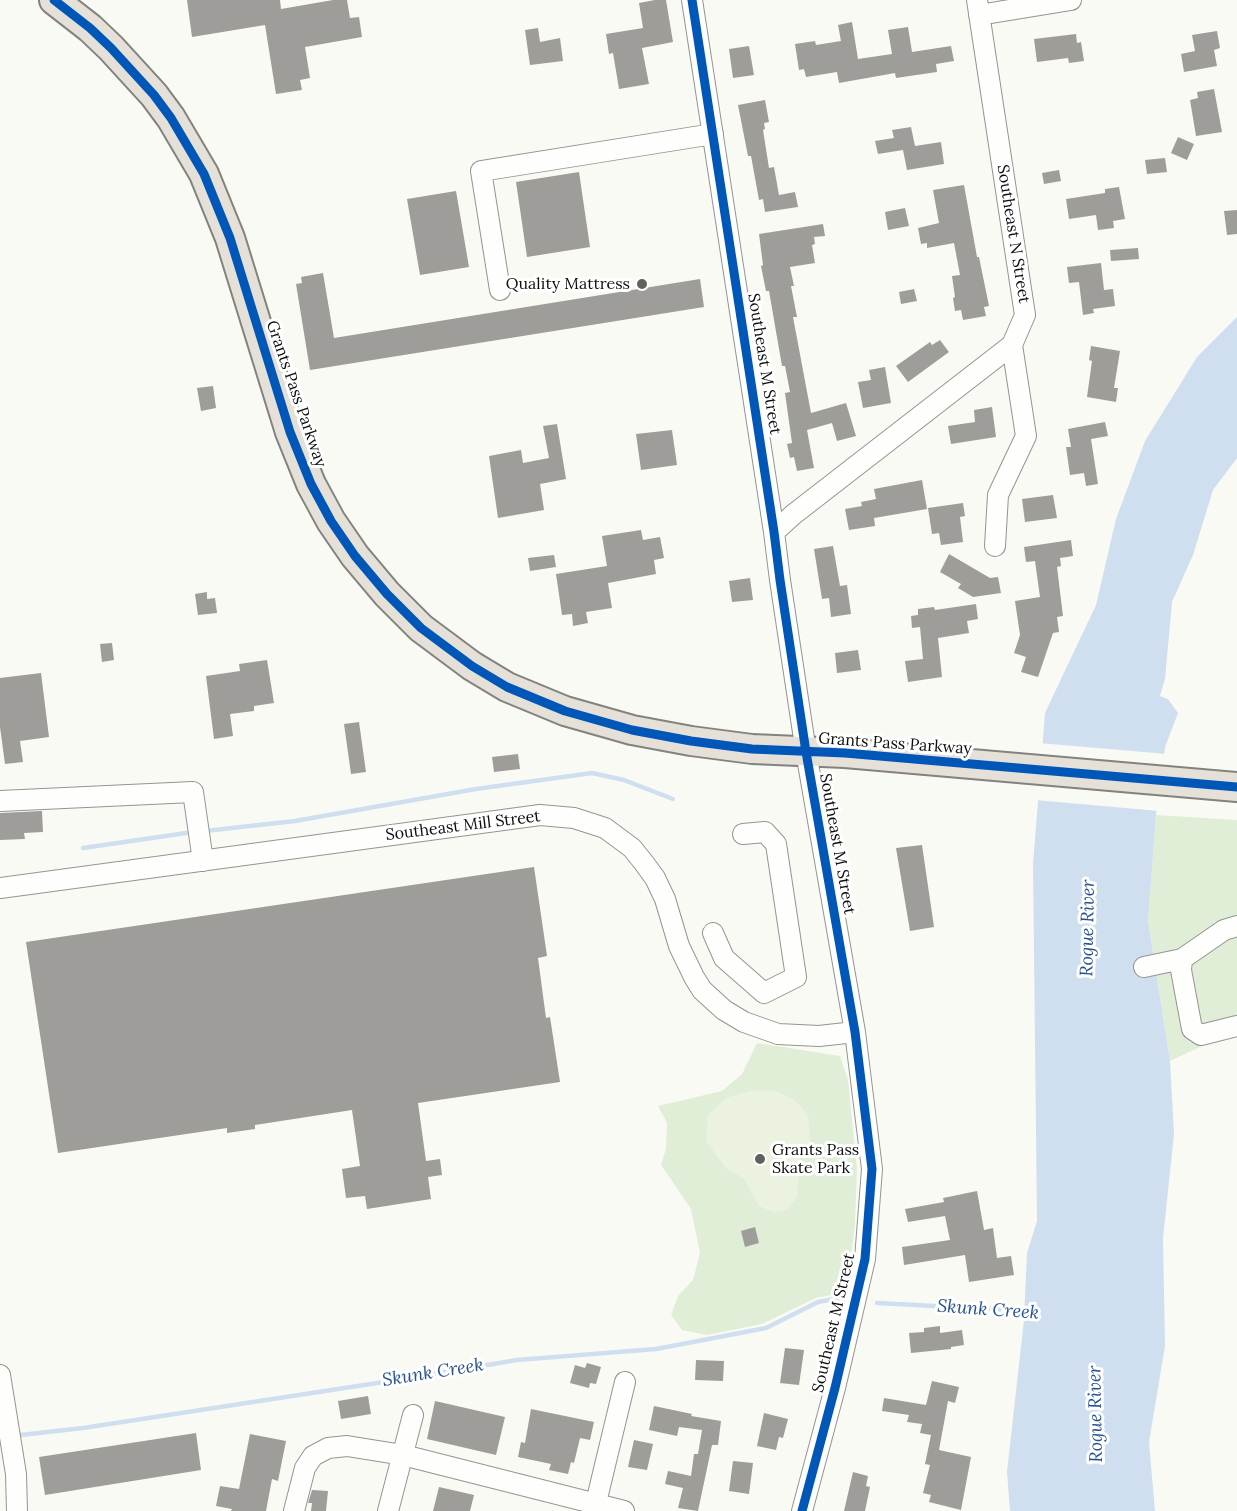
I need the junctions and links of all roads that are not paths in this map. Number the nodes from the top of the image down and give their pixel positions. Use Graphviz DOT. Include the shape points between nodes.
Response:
graph roads {
  1 [pos="54,0"];
  2 [pos="692,0"];
  3 [pos="1071,0"];
  4 [pos="978,8"];
  5 [pos="713,134"];
  6 [pos="500,290"];
  7 [pos="1012,345"];
  8 [pos="774,532"];
  9 [pos="995,546"];
  10 [pos="806,752"];
  11 [pos="1237,786"];
  12 [pos="0,801"];
  13 [pos="743,834"];
  14 [pos="203,861"];
  15 [pos="0,888"];
  16 [pos="1237,926"];
  17 [pos="713,933"];
  18 [pos="1182,958"];
  19 [pos="1144,967"];
  20 [pos="1237,1026"];
  21 [pos="855,1032"];
  22 [pos="0,1375"];
  23 [pos="625,1382"];
  24 [pos="413,1415"];
  25 [pos="403,1455"];
  26 [pos="595,1507"];
  27 [pos="17,1511"];
  28 [pos="294,1511"];
  29 [pos="388,1511"];
  30 [pos="624,1511"];
  31 [pos="802,1511"];
  1 -- 10 [label="highway, Grants Pass Parkway" via="90,28 131,69 187,144 230,238 281,408 311,484 343,539 403,611 472,666 507,687 565,711 651,735"];
  2 -- 5 [label="street, Southeast M Street"];
  3 -- 4 [label="street"];
  4 -- 7 [label="street, Southeast N Street" via="1025,315"];
  5 -- 6 [label="street" via="481,171"];
  5 -- 8 [label="street, Southeast M Street"];
  7 -- 8 [label="street, Southeast N Street"];
  7 -- 9 [label="street" via="1026,436 998,495"];
  8 -- 10 [label="street, Southeast M Street"];
  10 -- 11 [label="highway, Grants Pass Parkway"];
  10 -- 21 [label="street, Southeast M Street"];
  12 -- 14 [label="street" via="193,792"];
  13 -- 17 [label="street" via="765,832 776,844 796,976 764,993 724,958"];
  14 -- 15 [label="street, Southeast Mill Street"];
  14 -- 21 [label="street, Southeast Mill Street" via="540,815 582,820 617,836 644,863 665,900 679,946 694,977 724,1010 778,1034 819,1036"];
  16 -- 18 [label="street" via="1224,930"];
  18 -- 19 [label="street"];
  18 -- 20 [label="street" via="1192,1029 1201,1035"];
  21 -- 31 [label="street, Southeast M Street" via="872,1169 865,1259"];
  22 -- 27 [label="street" via="16,1474"];
  23 -- 26 [label="street"];
  24 -- 25 [label="street"];
  25 -- 26 [label="street"];
  25 -- 28 [label="street" via="347,1446 328,1448 313,1456 305,1468"];
  25 -- 29 [label="street"];
  26 -- 30 [label="street"];
}
